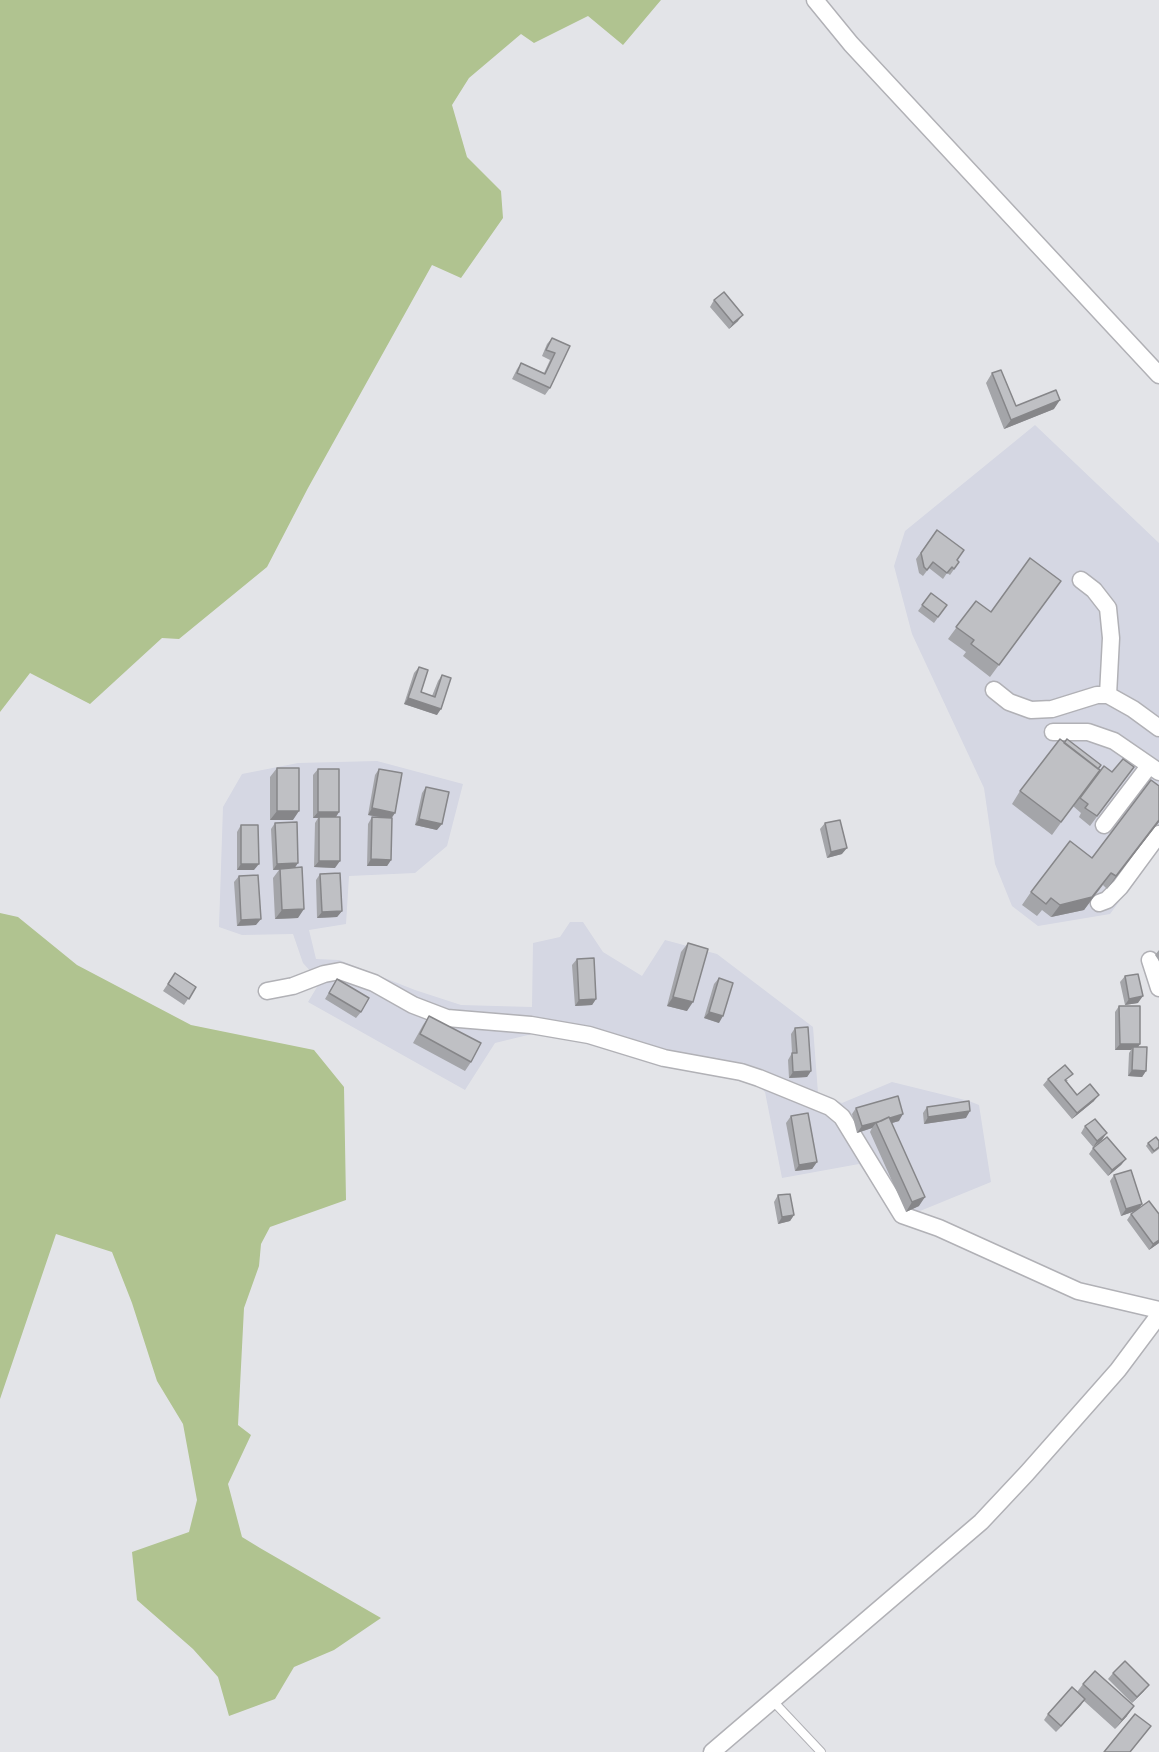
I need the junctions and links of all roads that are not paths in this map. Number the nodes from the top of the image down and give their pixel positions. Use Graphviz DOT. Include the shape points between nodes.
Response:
graph roads {
  1 [pos="815,0"];
  2 [pos="1159,375"];
  3 [pos="1081,580"];
  4 [pos="994,690"];
  5 [pos="1108,695"];
  6 [pos="1159,728"];
  7 [pos="1053,732"];
  8 [pos="1154,769"];
  9 [pos="1104,825"];
  10 [pos="1159,834"];
  11 [pos="1099,903"];
  12 [pos="1150,960"];
  13 [pos="1159,988"];
  14 [pos="267,991"];
  15 [pos="1159,1313"];
  16 [pos="772,1700"];
  17 [pos="712,1752"];
  18 [pos="821,1752"];
  1 -- 2 [label="street" via="851,44"];
  3 -- 5 [label="street" via="1108,608"];
  4 -- 5 [label="street" via="1009,702 1031,710 1052,709"];
  5 -- 6 [label="street"];
  7 -- 8 [label="street" via="1088,732 1114,741"];
  8 -- 9 [label="street"];
  10 -- 11 [label="street" via="1120,886"];
  12 -- 13 [label="street"];
  14 -- 15 [label="street" via="340,971 447,1018 531,1025 589,1035 664,1058 759,1077 830,1107 842,1117 902,1215 1078,1292"];
  15 -- 16 [label="street" via="1118,1370 981,1522"];
  16 -- 17 [label="street"];
  16 -- 18 [label="lane"];
}
